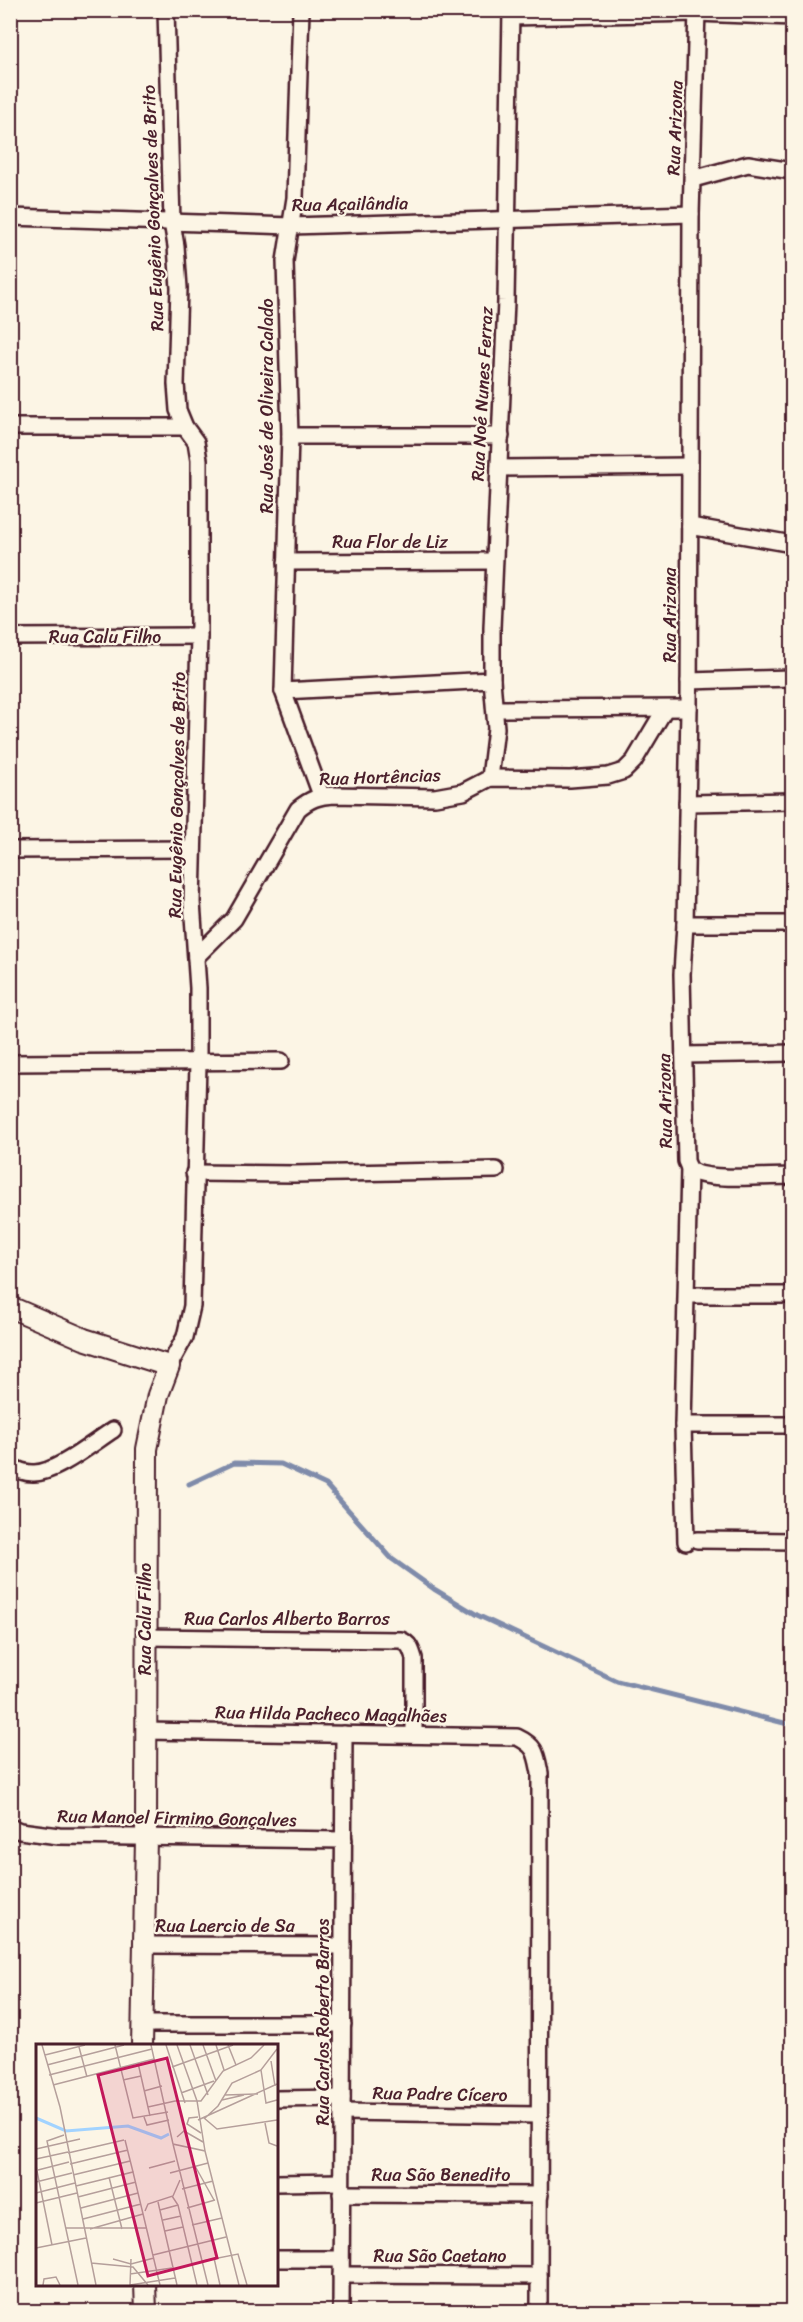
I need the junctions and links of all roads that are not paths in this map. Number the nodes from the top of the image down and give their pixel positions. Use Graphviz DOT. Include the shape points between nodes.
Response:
graph roads {
  1 [pos="167,10"];
  2 [pos="301,10"];
  3 [pos="697,12"];
  4 [pos="511,14"];
  5 [pos="792,17"];
  6 [pos="792,171"];
  7 [pos="693,179"];
  8 [pos="692,214"];
  9 [pos="10,217"];
  10 [pos="508,219"];
  11 [pos="172,222"];
  12 [pos="291,226"];
  13 [pos="10,427"];
  14 [pos="185,427"];
  15 [pos="290,436"];
  16 [pos="501,436"];
  17 [pos="689,466"];
  18 [pos="499,468"];
  19 [pos="690,526"];
  20 [pos="792,544"];
  21 [pos="494,561"];
  22 [pos="286,562"];
  23 [pos="199,636"];
  24 [pos="10,637"];
  25 [pos="792,678"];
  26 [pos="492,680"];
  27 [pos="689,681"];
  28 [pos="283,691"];
  29 [pos="689,708"];
  30 [pos="496,709"];
  31 [pos="665,709"];
  32 [pos="490,778"];
  33 [pos="315,797"];
  34 [pos="792,801"];
  35 [pos="687,803"];
  36 [pos="193,849"];
  37 [pos="10,850"];
  38 [pos="686,924"];
  39 [pos="792,924"];
  40 [pos="196,957"];
  41 [pos="792,1053"];
  42 [pos="684,1055"];
  43 [pos="281,1061"];
  44 [pos="10,1063"];
  45 [pos="198,1063"];
  46 [pos="689,1168"];
  47 [pos="496,1170"];
  48 [pos="194,1173"];
  49 [pos="792,1176"];
  50 [pos="687,1295"];
  51 [pos="792,1295"];
  52 [pos="10,1306"];
  53 [pos="169,1366"];
  54 [pos="683,1425"];
  55 [pos="792,1425"];
  56 [pos="113,1430"];
  57 [pos="10,1466"];
  58 [pos="792,1541"];
  59 [pos="145,1637"];
  60 [pos="145,1731"];
  61 [pos="344,1734"];
  62 [pos="414,1735"];
  63 [pos="10,1827"];
  64 [pos="146,1839"];
  65 [pos="344,1840"];
  66 [pos="143,1945"];
  67 [pos="343,1946"];
  68 [pos="142,2024"];
  69 [pos="343,2024"];
  70 [pos="142,2044"];
  71 [pos="278,2098"];
  72 [pos="342,2105"];
  73 [pos="538,2115"];
  74 [pos="278,2183"];
  75 [pos="341,2188"];
  76 [pos="540,2195"];
  77 [pos="278,2259"];
  78 [pos="341,2259"];
  79 [pos="341,2275"];
  80 [pos="539,2276"];
  81 [pos="145,2286"];
  82 [pos="146,2312"];
  83 [pos="341,2312"];
  84 [pos="539,2312"];
  1 -- 11 [label="street, Rua Eugênio Gonçalves de Brito"];
  2 -- 12 [label="street, Rua José de Oliveira Calado" via="298,150"];
  3 -- 4 [label="street"];
  3 -- 5 [label="street"];
  3 -- 7 [label="street, Rua Arizona"];
  4 -- 10 [label="street, Rua Noé Nunes Ferraz"];
  6 -- 7 [label="street" via="748,164"];
  7 -- 8 [label="street, Rua Arizona"];
  8 -- 10 [label="street, Rua Açailândia"];
  8 -- 17 [label="street, Rua Arizona"];
  9 -- 11 [label="street, Rua Açailândia"];
  10 -- 12 [label="street, Rua Açailândia"];
  10 -- 16 [label="street, Rua Noé Nunes Ferraz"];
  11 -- 12 [label="street, Rua Açailândia"];
  11 -- 14 [label="street, Rua Eugênio Gonçalves de Brito" via="179,288 176,384 178,410"];
  12 -- 15 [label="street, Rua José de Oliveira Calado" via="285,261"];
  13 -- 14 [label="street"];
  14 -- 23 [label="street, Rua Eugênio Gonçalves de Brito" via="196,442 199,460"];
  15 -- 16 [label="street"];
  15 -- 22 [label="street, Rua José de Oliveira Calado"];
  16 -- 18 [label="street, Rua Noé Nunes Ferraz"];
  17 -- 18 [label="street"];
  17 -- 19 [label="street, Rua Arizona"];
  18 -- 21 [label="street, Rua Noé Nunes Ferraz"];
  19 -- 20 [label="street"];
  19 -- 27 [label="street, Rua Arizona"];
  21 -- 22 [label="street, Rua Flor de Liz"];
  21 -- 26 [label="street, Rua Noé Nunes Ferraz"];
  22 -- 28 [label="street, Rua José de Oliveira Calado"];
  23 -- 24 [label="street, Rua Calu Filho"];
  23 -- 36 [label="street, Rua Eugênio Gonçalves de Brito"];
  25 -- 27 [label="street"];
  26 -- 28 [label="street"];
  26 -- 30 [label="street, Rua Noé Nunes Ferraz"];
  27 -- 29 [label="street, Rua Arizona"];
  28 -- 33 [label="street, Rua José de Oliveira Calado"];
  29 -- 31 [label="street"];
  29 -- 35 [label="street, Rua Arizona"];
  30 -- 31 [label="street"];
  30 -- 32 [label="street, Rua Noé Nunes Ferraz"];
  31 -- 32 [label="street, Rua Hortências" via="641,751 624,771 570,779"];
  32 -- 33 [label="street, Rua Hortências" via="463,792 435,797"];
  33 -- 40 [label="street" via="298,809 234,919"];
  34 -- 35 [label="street"];
  35 -- 38 [label="street, Rua Arizona"];
  36 -- 37 [label="street"];
  36 -- 40 [label="street, Rua Eugênio Gonçalves de Brito"];
  38 -- 39 [label="street"];
  38 -- 42 [label="street, Rua Arizona" via="682,974"];
  40 -- 45 [label="street, Rua Eugênio Gonçalves de Brito"];
  41 -- 42 [label="street"];
  42 -- 46 [label="street, Rua Arizona"];
  43 -- 45 [label="street"];
  44 -- 45 [label="street"];
  45 -- 48 [label="street, Rua Eugênio Gonçalves de Brito"];
  46 -- 49 [label="street, Rua Arizona" via="712,1176"];
  46 -- 50 [label="street"];
  47 -- 48 [label="street"];
  48 -- 53 [label="street, Rua Eugênio Gonçalves de Brito" via="192,1306 185,1337"];
  50 -- 51 [label="street"];
  50 -- 54 [label="street"];
  52 -- 53 [label="street" via="84,1339"];
  53 -- 59 [label="street, Rua Calu Filho" via="158,1395 147,1449"];
  54 -- 55 [label="street"];
  54 -- 58 [label="street" via="691,1541"];
  56 -- 57 [label="street" via="45,1471 21,1472"];
  59 -- 60 [label="street, Rua Calu Filho"];
  59 -- 62 [label="street, Rua Carlos Alberto Barros" via="407,1642 414,1658"];
  60 -- 61 [label="street, Rua Hilda Pacheco Magalhães"];
  60 -- 64 [label="street, Rua Calu Filho"];
  61 -- 62 [label="street, Rua Hilda Pacheco Magalhães"];
  61 -- 65 [label="street, Rua Carlos Roberto Barros"];
  62 -- 73 [label="street, Rua Hilda Pacheco Magalhães" via="517,1737 530,1743 536,1753 540,1773"];
  63 -- 64 [label="street, Rua Manoel Firmino Gonçalves" via="38,1834"];
  64 -- 65 [label="street, Rua Manoel Firmino Gonçalves"];
  64 -- 66 [label="street, Rua Calu Filho"];
  65 -- 67 [label="street, Rua Carlos Roberto Barros"];
  66 -- 67 [label="street, Rua Laercio de Sa"];
  66 -- 68 [label="street, Rua Calu Filho"];
  67 -- 69 [label="street, Rua Carlos Roberto Barros"];
  68 -- 69 [label="street"];
  68 -- 70 [label="street, Rua Calu Filho"];
  69 -- 72 [label="street, Rua Carlos Roberto Barros"];
  71 -- 72 [label="street, Rua Padre Cícero"];
  72 -- 73 [label="street, Rua Padre Cícero"];
  72 -- 75 [label="street, Rua Carlos Roberto Barros"];
  73 -- 76 [label="street"];
  74 -- 75 [label="street, Rua São Benedito"];
  75 -- 76 [label="street, Rua São Benedito"];
  75 -- 78 [label="street, Rua Carlos Roberto Barros"];
  76 -- 80 [label="street"];
  77 -- 78 [label="street"];
  78 -- 79 [label="street, Rua Carlos Roberto Barros"];
  79 -- 80 [label="street, Rua São Caetano"];
  79 -- 83 [label="street, Rua Carlos Roberto Barros"];
  80 -- 84 [label="street"];
  81 -- 82 [label="street"];
}
